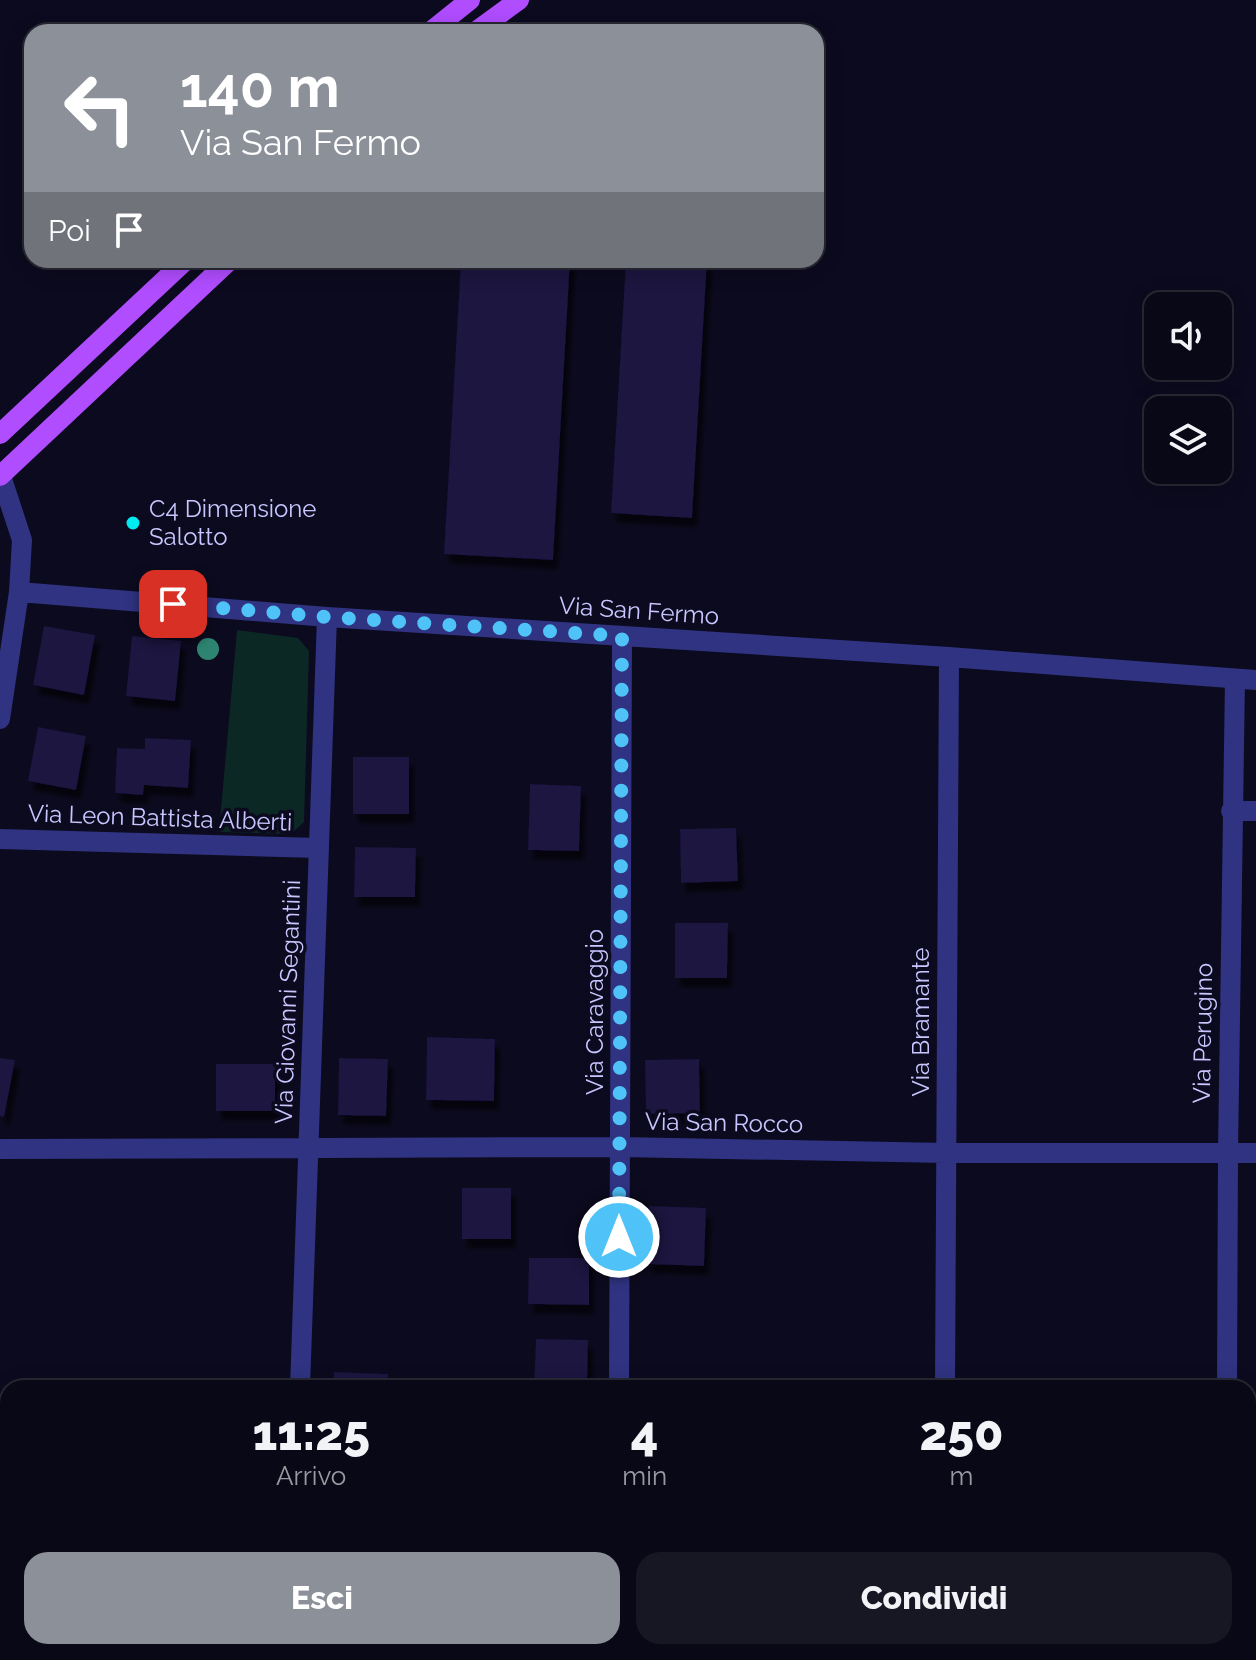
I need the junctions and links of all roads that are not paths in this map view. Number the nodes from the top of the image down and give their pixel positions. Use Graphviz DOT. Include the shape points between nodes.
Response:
graph roads {
  1 [pos="470,0"];
  2 [pos="519,0"];
  3 [pos="440,24"];
  4 [pos="486,24"];
  5 [pos="177,268"];
  6 [pos="221,268"];
  7 [pos="0,434"];
  8 [pos="0,476"];
  9 [pos="19,592"];
  10 [pos="327,617"];
  11 [pos="622,636"];
  12 [pos="949,657"];
  13 [pos="1235,679"];
  14 [pos="1256,680"];
  15 [pos="0,719"];
  16 [pos="1231,811"];
  17 [pos="1256,811"];
  18 [pos="0,839"];
  19 [pos="319,848"];
  20 [pos="309,1147"];
  21 [pos="620,1147"];
  22 [pos="0,1149"];
  23 [pos="947,1153"];
  24 [pos="1228,1153"];
  25 [pos="1256,1153"];
  26 [pos="300,1380"];
  27 [pos="619,1380"];
  28 [pos="945,1380"];
  29 [pos="1227,1380"];
  1 -- 3 [label="main road"];
  2 -- 4 [label="main road"];
  5 -- 7 [label="main road"];
  6 -- 8 [label="main road"];
  8 -- 9 [label="street" via="22,540"];
  9 -- 10 [label="street, Via San Fermo"];
  9 -- 15 [label="street"];
  10 -- 11 [label="street, Via San Fermo"];
  10 -- 19 [label="street, Via Giovanni Segantini"];
  11 -- 12 [label="street, Via San Fermo"];
  11 -- 21 [label="street, Via Caravaggio"];
  12 -- 13 [label="street, Via San Fermo"];
  12 -- 23 [label="street, Via Bramante"];
  13 -- 14 [label="street, Via San Fermo"];
  13 -- 16 [label="street, Via Perugino"];
  16 -- 17 [label="street"];
  16 -- 24 [label="street, Via Perugino"];
  18 -- 19 [label="street, Via Leon Battista Alberti"];
  19 -- 20 [label="street, Via Giovanni Segantini"];
  20 -- 21 [label="street, Via San Rocco"];
  20 -- 22 [label="street, Via San Rocco"];
  20 -- 26 [label="street, Via Giovanni Segantini"];
  21 -- 23 [label="street, Via San Rocco"];
  21 -- 27 [label="street, Via Caravaggio"];
  23 -- 24 [label="street, Via San Rocco"];
  23 -- 28 [label="street, Via Bramante"];
  24 -- 25 [label="street, Via San Rocco"];
  24 -- 29 [label="street, Via Perugino"];
}
